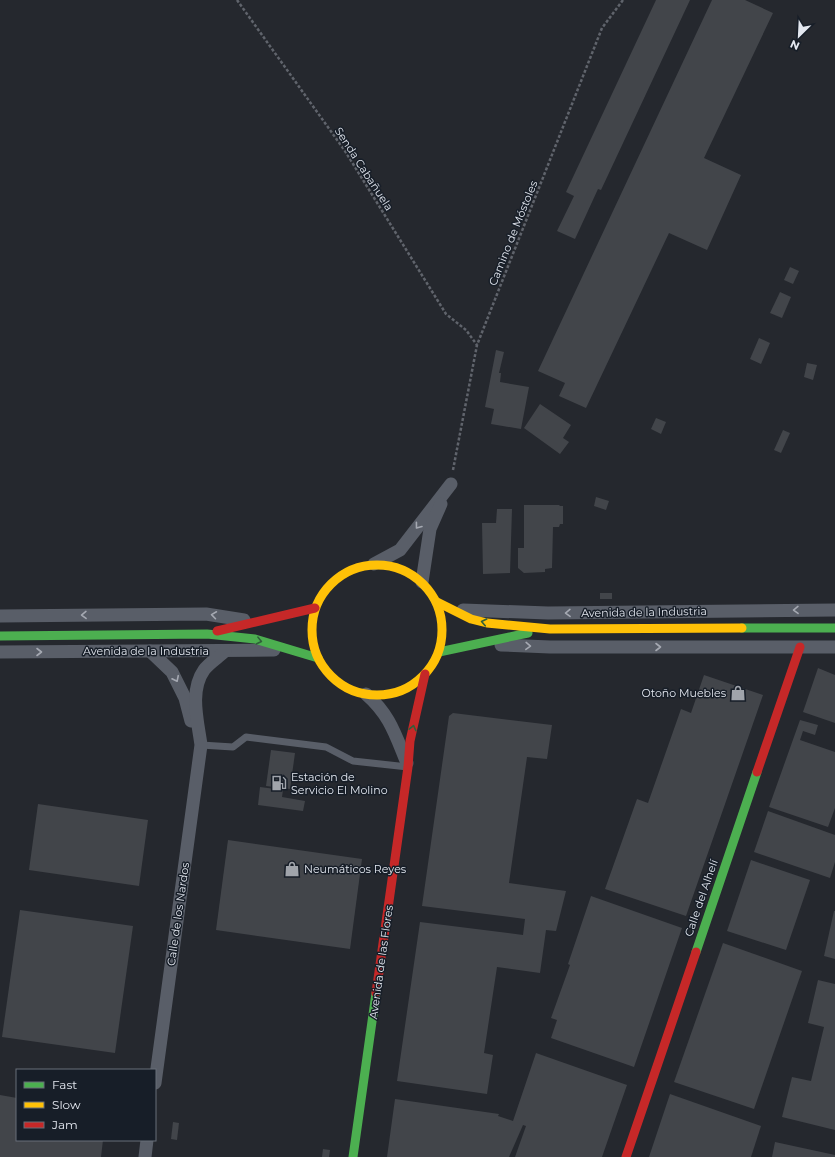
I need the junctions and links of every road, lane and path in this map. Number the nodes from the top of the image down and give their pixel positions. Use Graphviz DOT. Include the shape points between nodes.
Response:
graph roads {
  1 [pos="237,0"];
  2 [pos="623,0"];
  3 [pos="477,345"];
  4 [pos="451,484"];
  5 [pos="374,564"];
  6 [pos="422,582"];
  7 [pos="437,602"];
  8 [pos="315,608"];
  9 [pos="453,610"];
  10 [pos="835,610"];
  11 [pos="0,616"];
  12 [pos="252,621"];
  13 [pos="835,628"];
  14 [pos="550,629"];
  15 [pos="207,634"];
  16 [pos="0,636"];
  17 [pos="476,644"];
  18 [pos="835,647"];
  19 [pos="800,648"];
  20 [pos="292,650"];
  21 [pos="150,651"];
  22 [pos="225,651"];
  23 [pos="0,652"];
  24 [pos="439,652"];
  25 [pos="318,658"];
  26 [pos="425,674"];
  27 [pos="366,694"];
  28 [pos="201,745"];
  29 [pos="408,767"];
  30 [pos="156,1076"];
  31 [pos="147,1141"];
  32 [pos="145,1157"];
  33 [pos="353,1157"];
  34 [pos="626,1157"];
  1 -- 3 [label="path, Senda Cabañuela" via="345,151 446,314 466,330"];
  2 -- 3 [label="path, Camino de Móstoles" via="602,28"];
  3 -- 4 [label="path, Camino de Móstoles"];
  4 -- 5 [label="street, one-way" via="400,550"];
  4 -- 6 [label="street" via="430,529"];
  5 -- 6 [label="main road" via="400,568"];
  5 -- 8 [label="main road" via="349,570 329,586"];
  6 -- 7 [label="main road"];
  7 -- 9 [label="main road, Avenida de la Industria"];
  7 -- 24 [label="main road" via="443,627"];
  8 -- 12 [label="main road, Avenida de la Industria"];
  8 -- 25 [label="main road" via="311,633"];
  10 -- 9 [label="street, Avenida de la Industria, one-way" via="548,613"];
  14 -- 9 [label="main road, Avenida de la Industria, one-way" via="487,623 470,619"];
  12 -- 11 [label="street, Avenida de la Industria, one-way" via="206,614"];
  12 -- 15 [label="main road, Avenida de la Industria"];
  13 -- 14 [label="main road, Avenida de la Industria"];
  14 -- 17 [label="main road, Avenida de la Industria"];
  15 -- 16 [label="main road, Avenida de la Industria"];
  15 -- 20 [label="main road, Avenida de la Industria, one-way" via="255,639"];
  17 -- 19 [label="street, Avenida de la Industria, one-way" via="550,647"];
  17 -- 24 [label="main road, Avenida de la Industria"];
  18 -- 19 [label="street, Avenida de la Industria"];
  19 -- 34 [label="main road, Calle del Alhelí"];
  20 -- 22 [label="street, Avenida de la Industria"];
  20 -- 25 [label="main road, Avenida de la Industria"];
  21 -- 22 [label="street, Avenida de la Industria"];
  23 -- 21 [label="street, Avenida de la Industria, one-way"];
  21 -- 28 [label="street, one-way" via="172,672 185,698"];
  22 -- 28 [label="street, Calle de los Nardos" via="204,670 198,686 195,701"];
  24 -- 26 [label="main road"];
  25 -- 27 [label="main road" via="333,678 355,692"];
  26 -- 27 [label="main road" via="406,690 380,696"];
  29 -- 26 [label="main road, Avenida de las Flores, one-way" via="410,741"];
  27 -- 29 [label="street, Avenida de las Flores" via="381,707 391,723"];
  28 -- 29 [label="lane" via="233,747 246,737 326,747 353,761"];
  28 -- 30 [label="street, Calle de los Nardos"];
  29 -- 33 [label="main road, Avenida de las Flores"];
  31 -- 32 [label="street"];
}
